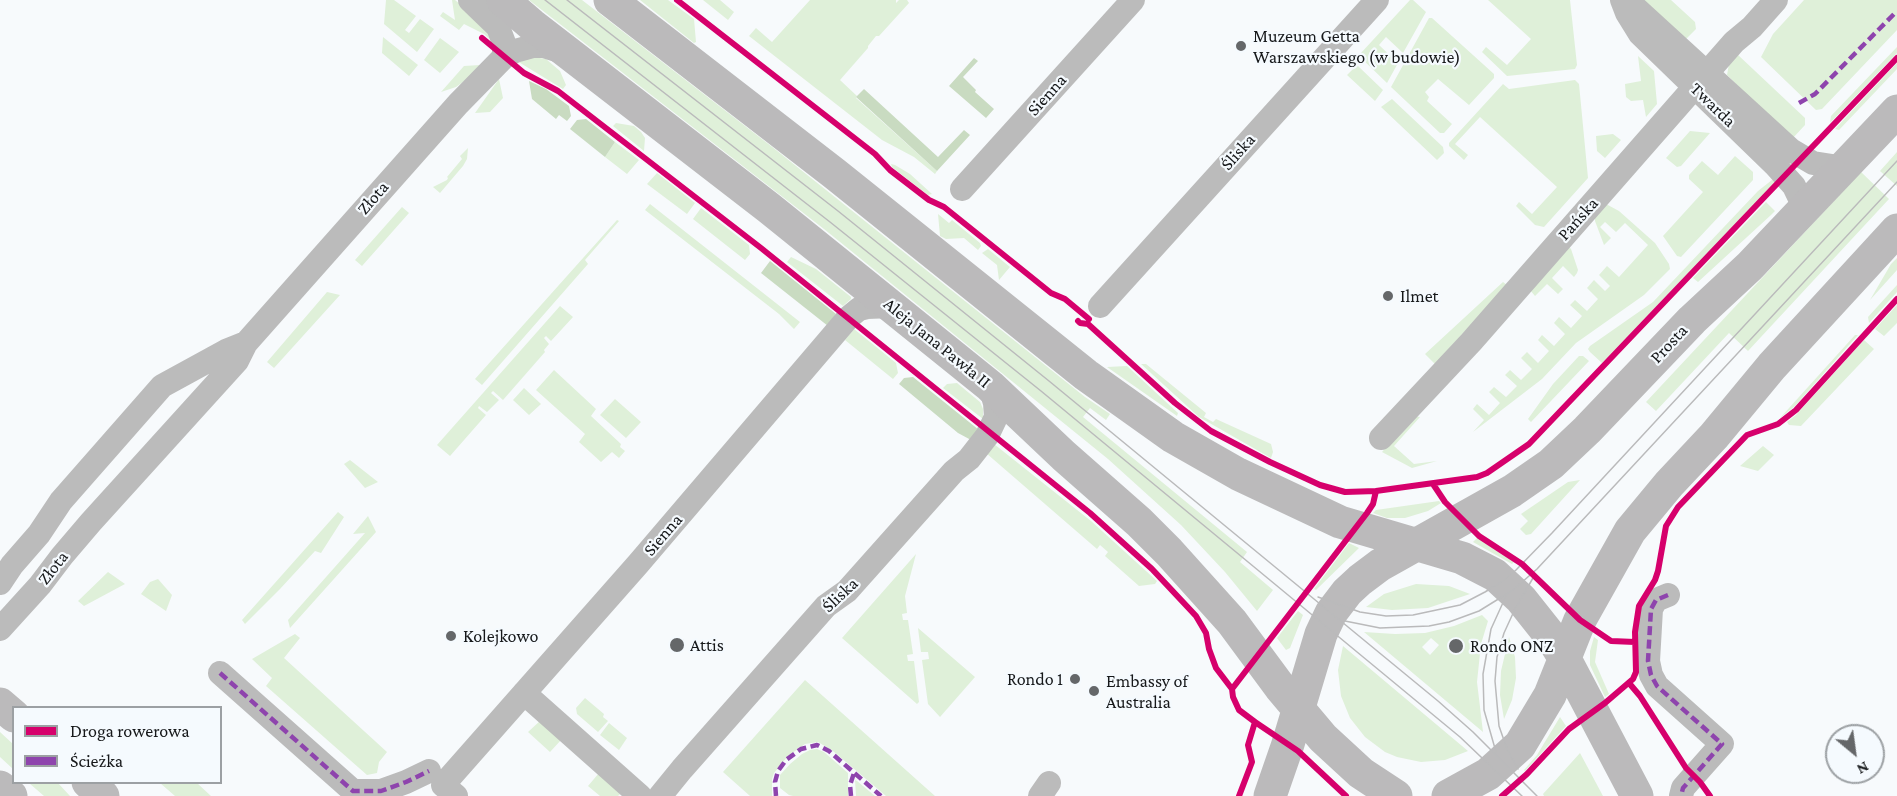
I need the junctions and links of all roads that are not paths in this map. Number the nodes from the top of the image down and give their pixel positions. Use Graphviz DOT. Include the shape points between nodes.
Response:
graph roads {
  1 [pos="470,0"];
  2 [pos="488,0"];
  3 [pos="503,0"];
  4 [pos="1133,0"];
  5 [pos="1377,0"];
  6 [pos="1624,0"];
  7 [pos="1776,0"];
  8 [pos="622,6"];
  9 [pos="532,25"];
  10 [pos="573,56"];
  11 [pos="504,57"];
  12 [pos="1702,80"];
  13 [pos="1897,111"];
  14 [pos="1845,168"];
  15 [pos="962,189"];
  16 [pos="1805,208"];
  17 [pos="1897,230"];
  18 [pos="893,306"];
  19 [pos="1100,306"];
  20 [pos="246,343"];
  21 [pos="990,386"];
  22 [pos="1381,438"];
  23 [pos="1416,545"];
  24 [pos="0,584"];
  25 [pos="1668,595"];
  26 [pos="0,629"];
  27 [pos="1565,659"];
  28 [pos="220,673"];
  29 [pos="524,693"];
  30 [pos="0,704"];
  31 [pos="1298,709"];
  32 [pos="12,714"];
  33 [pos="89,784"];
  34 [pos="443,784"];
  35 [pos="0,787"];
  36 [pos="11,796"];
  37 [pos="103,796"];
  38 [pos="640,796"];
  39 [pos="660,796"];
  40 [pos="1270,796"];
  41 [pos="1396,796"];
  42 [pos="1448,796"];
  43 [pos="1637,796"];
  44 [pos="1681,796"];
  1 -- 11 [label="street" via="498,27"];
  2 -- 9 [label="main road, Aleja Jana Pawła II"];
  3 -- 9 [label="main road, Aleja Jana Pawła II"];
  4 -- 15 [label="street, Sienna"];
  5 -- 19 [label="street, Śliska"];
  6 -- 12 [label="street, Twarda"];
  7 -- 12 [label="street, Pańska"];
  8 -- 23 [label="main road" via="1137,413 1254,482 1348,525"];
  9 -- 10 [label="main road, Aleja Jana Pawła II"];
  10 -- 11 [label="street, Złota" via="533,46"];
  10 -- 18 [label="main road, Aleja Jana Pawła II"];
  11 -- 20 [label="street, Złota" via="451,111"];
  12 -- 14 [label="street, Twarda" via="1791,150 1813,163"];
  12 -- 16 [label="street, Twarda" via="1786,176"];
  12 -- 22 [label="street, Pańska"];
  13 -- 14 [label="main road, Prosta"];
  14 -- 16 [label="main road, Prosta"];
  16 -- 23 [label="main road, Prosta" via="1551,464 1512,491"];
  17 -- 27 [label="main road" via="1641,516 1580,620"];
  18 -- 21 [label="main road, Aleja Jana Pawła II"];
  18 -- 29 [label="street, Sienna" via="859,309 848,318"];
  20 -- 24 [label="street, Złota" via="162,386 61,501"];
  20 -- 26 [label="street, Złota" via="237,361"];
  21 -- 31 [label="main road, Aleja Jana Pawła II" via="1170,552 1232,621"];
  21 -- 39 [label="street, Śliska" via="996,417 979,447 848,591 826,606"];
  23 -- 27 [label="main road" via="1462,558 1495,575 1533,613"];
  23 -- 31 [label="main road" via="1364,576 1336,605 1317,644"];
  25 -- 44 [label="street" via="1656,600 1651,609 1651,675 1657,686 1722,744 1683,788"];
  27 -- 42 [label="main road" via="1542,712 1520,745 1488,774"];
  27 -- 43 [label="main road"];
  28 -- 34 [label="street" via="353,791 381,790 406,782"];
  29 -- 34 [label="street, Sienna"];
  29 -- 38 [label="street"];
  30 -- 32 [label="main road"];
  31 -- 40 [label="main road"];
  31 -- 41 [label="main road" via="1349,762"];
  33 -- 37 [label="main road"];
  35 -- 36 [label="main road"];
}
